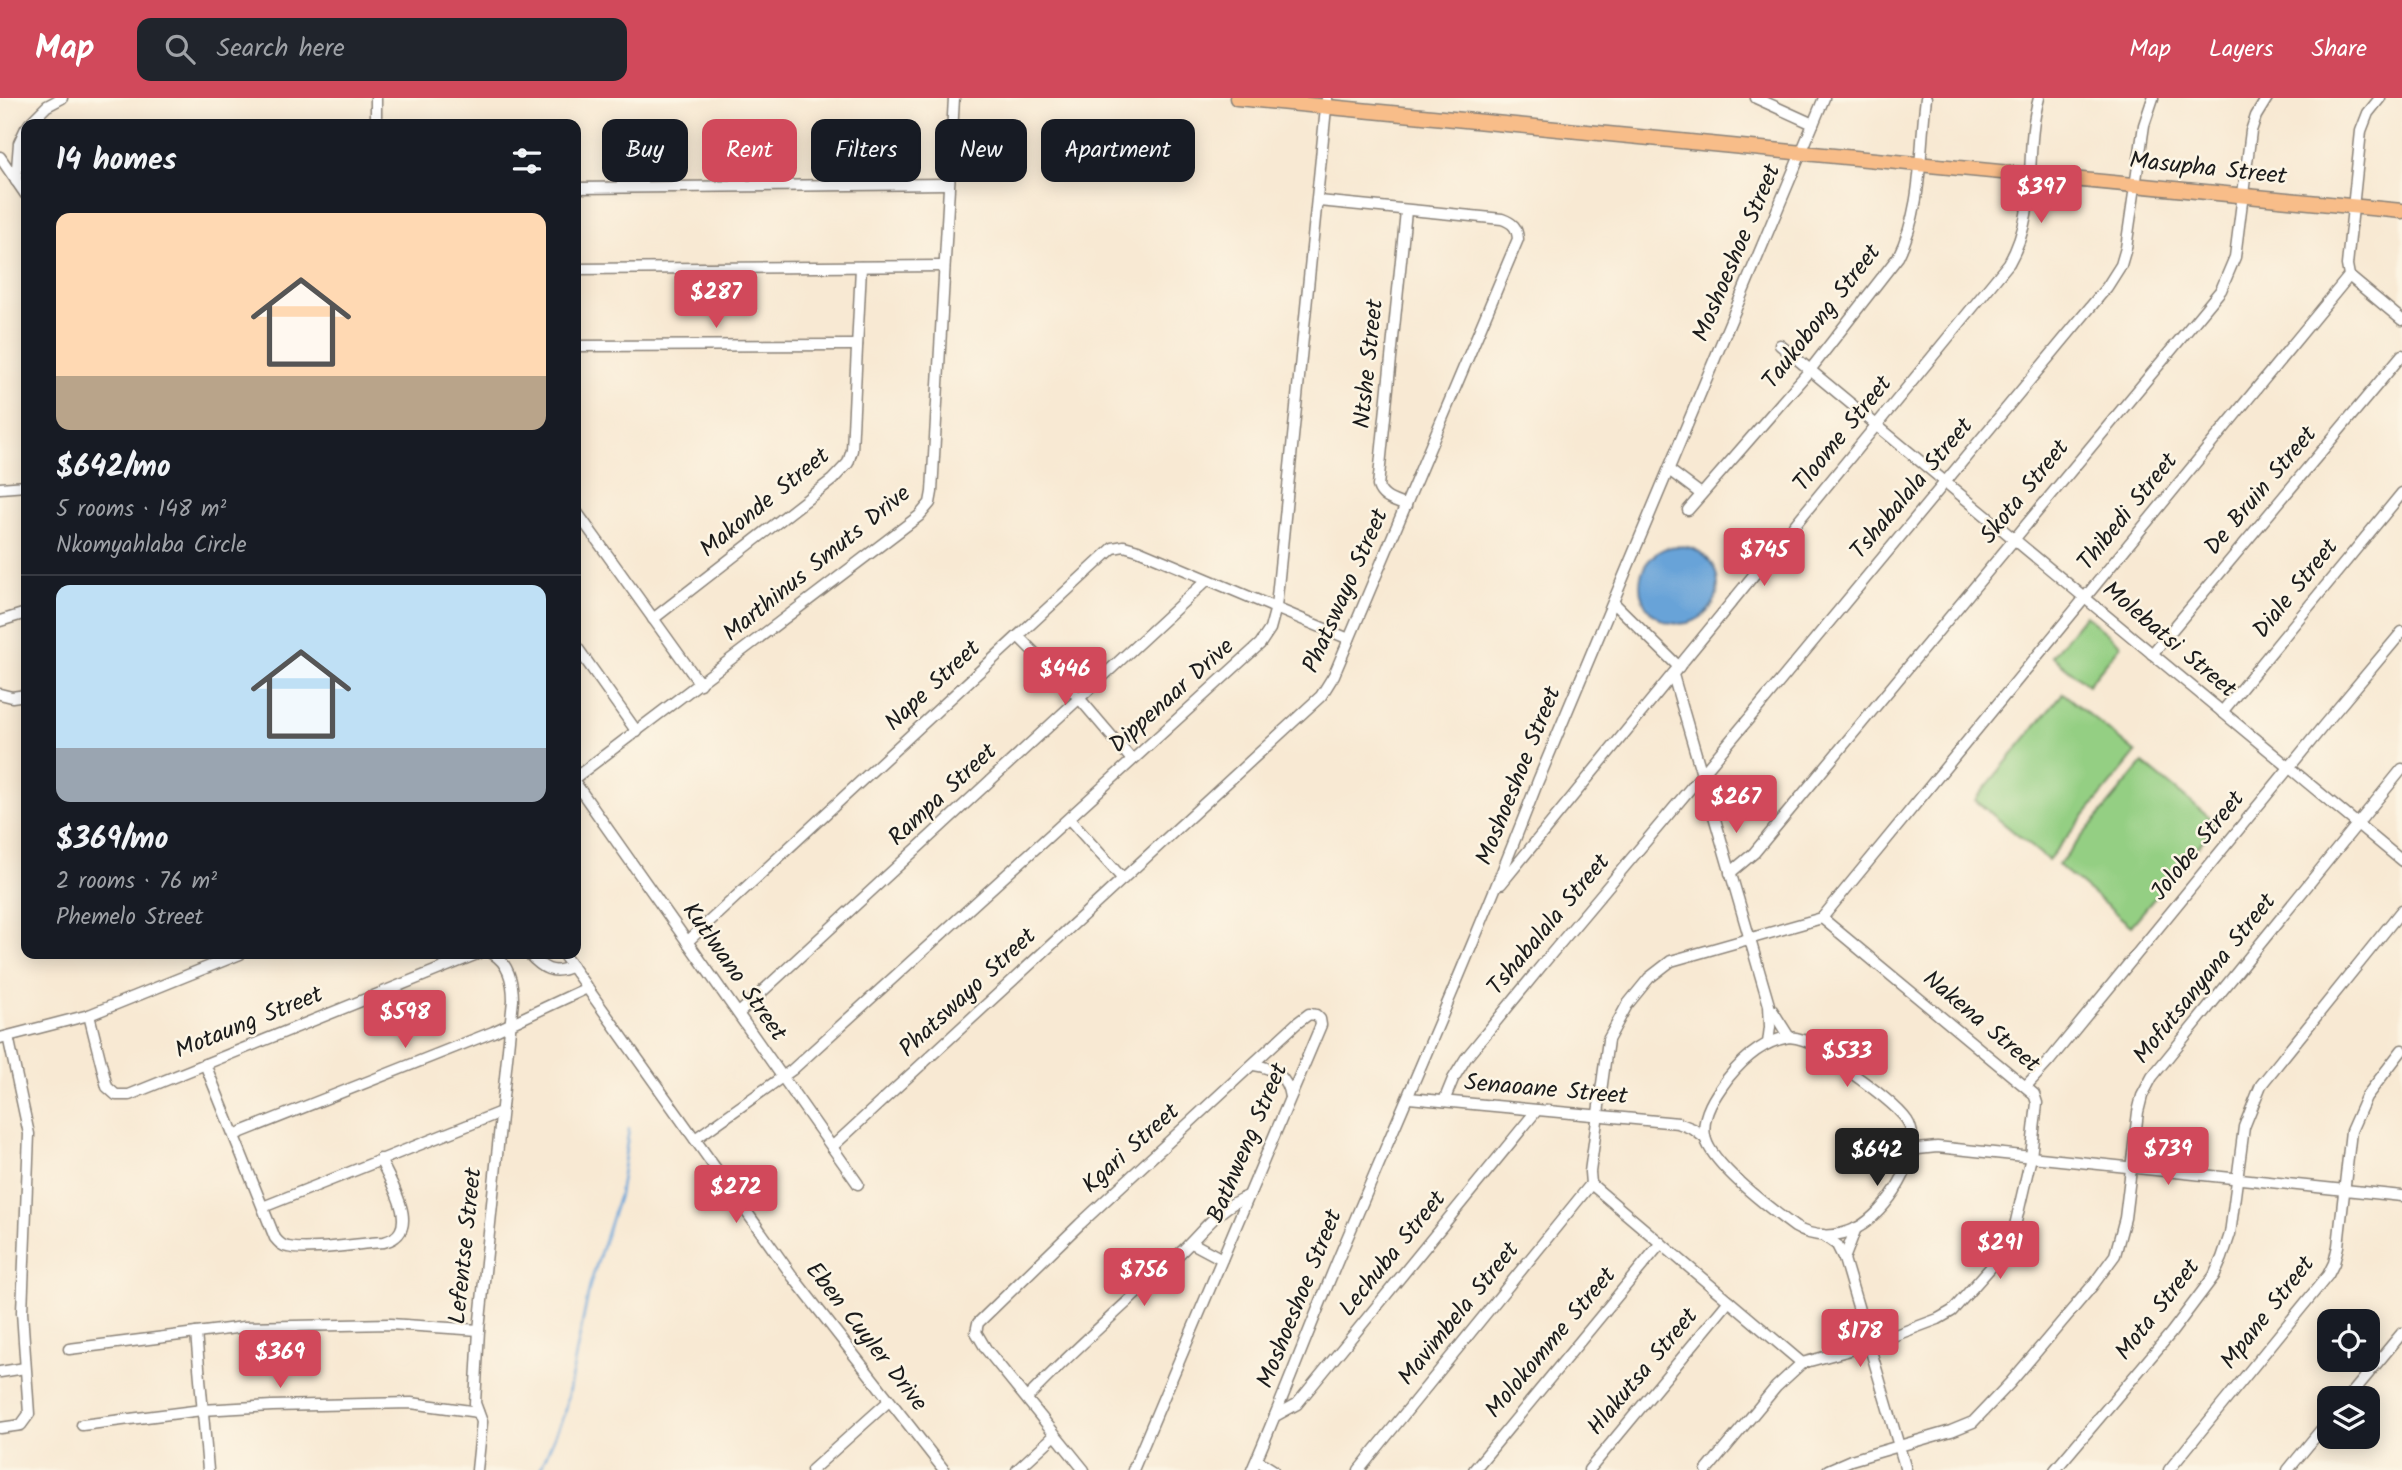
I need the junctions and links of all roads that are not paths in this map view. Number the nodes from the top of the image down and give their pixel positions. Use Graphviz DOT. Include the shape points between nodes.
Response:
graph roads {
  1 [pos="62,98"];
  2 [pos="376,98"];
  3 [pos="954,98"];
  4 [pos="1230,98"];
  5 [pos="1237,98"];
  6 [pos="1756,98"];
  7 [pos="1824,98"];
  8 [pos="1926,98"];
  9 [pos="2039,98"];
  10 [pos="2153,98"];
  11 [pos="2267,98"];
  12 [pos="2380,98"];
  13 [pos="1327,103"];
  14 [pos="35,119"];
  15 [pos="376,119"];
  16 [pos="1813,124"];
  17 [pos="21,139"];
  18 [pos="1801,151"];
  19 [pos="0,157"];
  20 [pos="1922,163"];
  21 [pos="2032,174"];
  22 [pos="16,181"];
  23 [pos="948,184"];
  24 [pos="2136,184"];
  25 [pos="21,188"];
  26 [pos="581,188"];
  27 [pos="2244,195"];
  28 [pos="1319,201"];
  29 [pos="2354,206"];
  30 [pos="1406,211"];
  31 [pos="2402,211"];
  32 [pos="943,266"];
  33 [pos="861,267"];
  34 [pos="581,270"];
  35 [pos="2349,276"];
  36 [pos="2402,320"];
  37 [pos="857,345"];
  38 [pos="1780,345"];
  39 [pos="581,346"];
  40 [pos="2402,355"];
  41 [pos="1810,370"];
  42 [pos="1877,425"];
  43 [pos="1669,470"];
  44 [pos="1946,482"];
  45 [pos="21,486"];
  46 [pos="0,488"];
  47 [pos="2402,493"];
  48 [pos="1701,494"];
  49 [pos="1406,506"];
  50 [pos="1688,510"];
  51 [pos="581,517"];
  52 [pos="2014,539"];
  53 [pos="1207,580"];
  54 [pos="2085,598"];
  55 [pos="1614,603"];
  56 [pos="1276,607"];
  57 [pos="21,615"];
  58 [pos="653,619"];
  59 [pos="0,621"];
  60 [pos="2402,632"];
  61 [pos="1018,636"];
  62 [pos="1349,639"];
  63 [pos="581,653"];
  64 [pos="2152,654"];
  65 [pos="1676,671"];
  66 [pos="700,684"];
  67 [pos="0,694"];
  68 [pos="21,695"];
  69 [pos="1079,698"];
  70 [pos="2222,712"];
  71 [pos="637,732"];
  72 [pos="1132,760"];
  73 [pos="2289,768"];
  74 [pos="2402,769"];
  75 [pos="1701,773"];
  76 [pos="581,774"];
  77 [pos="581,791"];
  78 [pos="1069,819"];
  79 [pos="2357,824"];
  80 [pos="2402,861"];
  81 [pos="1730,873"];
  82 [pos="1123,879"];
  83 [pos="1495,892"];
  84 [pos="2402,910"];
  85 [pos="1822,918"];
  86 [pos="1749,937"];
  87 [pos="687,942"];
  88 [pos="228,959"];
  89 [pos="465,959"];
  90 [pos="499,959"];
  91 [pos="533,959"];
  92 [pos="567,959"];
  93 [pos="572,966"];
  94 [pos="587,988"];
  95 [pos="1769,1005"];
  96 [pos="739,1013"];
  97 [pos="89,1015"];
  98 [pos="510,1025"];
  99 [pos="1321,1025"];
  100 [pos="4,1037"];
  101 [pos="1789,1037"];
  102 [pos="1768,1042"];
  103 [pos="2402,1050"];
  104 [pos="205,1064"];
  105 [pos="1254,1065"];
  106 [pos="782,1077"];
  107 [pos="2025,1086"];
  108 [pos="1290,1098"];
  109 [pos="1409,1098"];
  110 [pos="1444,1101"];
  111 [pos="1537,1110"];
  112 [pos="501,1112"];
  113 [pos="1706,1115"];
  114 [pos="1596,1116"];
  115 [pos="1678,1123"];
  116 [pos="1912,1132"];
  117 [pos="234,1135"];
  118 [pos="1705,1138"];
  119 [pos="695,1139"];
  120 [pos="832,1147"];
  121 [pos="1937,1147"];
  122 [pos="1910,1155"];
  123 [pos="2031,1157"];
  124 [pos="380,1159"];
  125 [pos="2131,1167"];
  126 [pos="2239,1179"];
  127 [pos="859,1184"];
  128 [pos="1591,1184"];
  129 [pos="2343,1190"];
  130 [pos="1248,1196"];
  131 [pos="2402,1196"];
  132 [pos="263,1207"];
  133 [pos="1856,1228"];
  134 [pos="1823,1235"];
  135 [pos="1192,1243"];
  136 [pos="1661,1243"];
  137 [pos="1222,1259"];
  138 [pos="1844,1259"];
  139 [pos="1729,1301"];
  140 [pos="478,1330"];
  141 [pos="196,1333"];
  142 [pos="2402,1334"];
  143 [pos="1869,1345"];
  144 [pos="69,1349"];
  145 [pos="1802,1363"];
  146 [pos="25,1368"];
  147 [pos="0,1371"];
  148 [pos="2358,1386"];
  149 [pos="1027,1398"];
  150 [pos="889,1401"];
  151 [pos="202,1410"];
  152 [pos="478,1412"];
  153 [pos="1275,1416"];
  154 [pos="82,1425"];
  155 [pos="0,1428"];
  156 [pos="2317,1435"];
  157 [pos="1054,1436"];
  158 [pos="1899,1446"];
  159 [pos="1254,1465"];
  160 [pos="208,1470"];
  161 [pos="477,1470"];
  162 [pos="812,1470"];
  163 [pos="944,1470"];
  164 [pos="1017,1470"];
  165 [pos="1084,1470"];
  166 [pos="1133,1470"];
  167 [pos="1273,1470"];
  168 [pos="1359,1470"];
  169 [pos="1474,1470"];
  170 [pos="1589,1470"];
  171 [pos="1707,1470"];
  172 [pos="1828,1470"];
  173 [pos="1906,1470"];
  174 [pos="2054,1470"];
  175 [pos="2169,1470"];
  176 [pos="2288,1470"];
  1 -- 14 [label="street"];
  2 -- 15 [label="street"];
  3 -- 23 [label="street, Marthinus Smuts Drive"];
  4 -- 5 [label="street"];
  5 -- 13 [label="main road, Masupha Street"];
  6 -- 16 [label="street"];
  7 -- 16 [label="street, Moshoeshoe Street"];
  8 -- 20 [label="street, Taukobong Street"];
  9 -- 21 [label="street, Tloome Street" via="2032,134"];
  10 -- 24 [label="street, Tshabalala Street" via="2144,125"];
  11 -- 27 [label="street, Skota Street" via="2251,131"];
  12 -- 29 [label="street" via="2361,131"];
  13 -- 18 [label="main road, Masupha Street"];
  13 -- 28 [label="street, Dippenaar Drive"];
  16 -- 18 [label="street, Moshoeshoe Street"];
  17 -- 22 [label="street"];
  18 -- 20 [label="main road, Masupha Street"];
  18 -- 43 [label="street, Moshoeshoe Street"];
  19 -- 22 [label="street"];
  20 -- 21 [label="main road, Masupha Street"];
  20 -- 41 [label="street, Taukobong Street" via="1913,220 1898,257"];
  21 -- 24 [label="main road, Masupha Street"];
  21 -- 42 [label="street, Tloome Street" via="2025,224 2009,263"];
  22 -- 25 [label="street"];
  23 -- 26 [label="street"];
  23 -- 32 [label="street, Marthinus Smuts Drive"];
  24 -- 27 [label="main road, Masupha Street"];
  24 -- 44 [label="street, Tshabalala Street" via="2126,248 2115,276"];
  27 -- 29 [label="main road, Masupha Street"];
  27 -- 52 [label="street, Skota Street" via="2235,257 2221,290"];
  28 -- 30 [label="street, Phatswayo Street"];
  28 -- 56 [label="street, Dippenaar Drive"];
  29 -- 31 [label="main road, Masupha Street"];
  29 -- 35 [label="street"];
  30 -- 49 [label="street, Ntshe Street" via="1378,486 1386,498"];
  30 -- 49 [label="street, Phatswayo Street" via="1502,219 1515,227 1518,239"];
  32 -- 33 [label="street"];
  32 -- 66 [label="street, Marthinus Smuts Drive" via="930,503"];
  33 -- 34 [label="street"];
  33 -- 37 [label="street, Makonde Street"];
  35 -- 36 [label="street"];
  35 -- 54 [label="street, Thibedi Street"];
  37 -- 39 [label="street"];
  37 -- 58 [label="street, Makonde Street" via="849,463"];
  38 -- 41 [label="street, Molebatsi Street"];
  40 -- 64 [label="street, De Bruin Street"];
  41 -- 42 [label="street, Molebatsi Street"];
  41 -- 48 [label="street, Taukobong Street"];
  42 -- 44 [label="street, Molebatsi Street"];
  42 -- 65 [label="street, Tloome Street"];
  43 -- 48 [label="street"];
  43 -- 55 [label="street, Moshoeshoe Street"];
  44 -- 52 [label="street, Molebatsi Street"];
  44 -- 75 [label="street, Tshabalala Street"];
  45 -- 46 [label="street"];
  47 -- 70 [label="street, Diale Street"];
  48 -- 50 [label="street, Taukobong Street"];
  49 -- 62 [label="street, Phatswayo Street"];
  51 -- 58 [label="street"];
  52 -- 54 [label="street, Molebatsi Street"];
  52 -- 81 [label="street, Skota Street" via="1754,853"];
  53 -- 56 [label="street, Nape Street"];
  53 -- 61 [label="street, Nape Street" via="1138,550 1117,547"];
  53 -- 69 [label="street, Rampa Street"];
  54 -- 64 [label="street, Molebatsi Street"];
  54 -- 85 [label="street, Thibedi Street"];
  55 -- 65 [label="street"];
  55 -- 83 [label="street, Moshoeshoe Street"];
  56 -- 62 [label="street, Nape Street"];
  56 -- 72 [label="street, Dippenaar Drive" via="1260,644"];
  57 -- 59 [label="street"];
  58 -- 66 [label="street"];
  60 -- 73 [label="street, Jolobe Street"];
  61 -- 69 [label="street"];
  61 -- 87 [label="street, Nape Street"];
  62 -- 82 [label="street, Phatswayo Street" via="1321,696"];
  63 -- 71 [label="street"];
  64 -- 70 [label="street, Molebatsi Street"];
  65 -- 75 [label="street"];
  65 -- 83 [label="street, Tloome Street"];
  66 -- 71 [label="street, Marthinus Smuts Drive"];
  67 -- 68 [label="street"];
  69 -- 72 [label="street"];
  69 -- 96 [label="street, Rampa Street"];
  70 -- 73 [label="street, Molebatsi Street"];
  71 -- 76 [label="street, Marthinus Smuts Drive"];
  72 -- 78 [label="street, Dippenaar Drive"];
  73 -- 79 [label="street, Molebatsi Street"];
  73 -- 107 [label="street, Jolobe Street"];
  74 -- 79 [label="street, Mofutsanyana Street"];
  75 -- 81 [label="street"];
  75 -- 110 [label="street, Tshabalala Street" via="1466,1058"];
  77 -- 87 [label="street, Kutlwano Street"];
  78 -- 82 [label="street"];
  78 -- 106 [label="street, Dippenaar Drive"];
  79 -- 80 [label="street, Molebatsi Street"];
  79 -- 125 [label="street, Mofutsanyana Street" via="2152,1077 2141,1096"];
  81 -- 86 [label="street"];
  82 -- 120 [label="street, Phatswayo Street"];
  83 -- 109 [label="street, Moshoeshoe Street"];
  84 -- 126 [label="street, Mota Street" via="2261,1085 2244,1127"];
  85 -- 86 [label="street"];
  85 -- 107 [label="street, Nakena Street"];
  86 -- 95 [label="street"];
  86 -- 114 [label="street" via="1671,961 1649,978 1627,1004 1608,1040"];
  87 -- 96 [label="street, Kutlwano Street"];
  88 -- 97 [label="street"];
  89 -- 104 [label="street, Motaung Street"];
  90 -- 98 [label="street" via="512,982"];
  91 -- 93 [label="street" via="551,971"];
  92 -- 93 [label="street, Eben Cuyler Drive"];
  93 -- 94 [label="street, Eben Cuyler Drive"];
  94 -- 98 [label="street"];
  94 -- 119 [label="street, Eben Cuyler Drive"];
  95 -- 101 [label="street"];
  95 -- 102 [label="street"];
  96 -- 106 [label="street, Kutlwano Street"];
  97 -- 100 [label="street"];
  97 -- 104 [label="street, Motaung Street" via="107,1087 116,1095 135,1093"];
  98 -- 112 [label="street, Lefentse Street"];
  98 -- 117 [label="street"];
  99 -- 105 [label="street, Kgari Street" via="1317,1016 1309,1014"];
  99 -- 108 [label="street, Bathweng Street"];
  100 -- 146 [label="street" via="29,1134 22,1291"];
  101 -- 102 [label="street"];
  101 -- 116 [label="street" via="1802,1038 1824,1050 1904,1115"];
  102 -- 113 [label="street" via="1735,1069"];
  103 -- 129 [label="street, Mpane Street" via="2358,1114 2351,1131"];
  104 -- 117 [label="street"];
  105 -- 108 [label="street" via="1280,1075"];
  105 -- 149 [label="street, Kgari Street" via="979,1319 976,1332 986,1349"];
  106 -- 119 [label="street, Dippenaar Drive"];
  106 -- 120 [label="street, Kutlwano Street"];
  107 -- 123 [label="street, Nakena Street" via="2037,1103"];
  108 -- 130 [label="street, Bathweng Street"];
  109 -- 110 [label="street, Senaoane Street"];
  109 -- 153 [label="street, Moshoeshoe Street"];
  110 -- 111 [label="street, Senaoane Street"];
  111 -- 114 [label="street, Senaoane Street"];
  111 -- 153 [label="street, Lechuba Street" via="1297,1404"];
  112 -- 124 [label="street"];
  112 -- 140 [label="street, Lefentse Street"];
  113 -- 115 [label="street, Senaoane Street"];
  113 -- 118 [label="street"];
  114 -- 115 [label="street, Senaoane Street"];
  114 -- 128 [label="street"];
  115 -- 118 [label="street, Senaoane Street"];
  116 -- 121 [label="street"];
  116 -- 122 [label="street"];
  117 -- 132 [label="street"];
  118 -- 134 [label="street" via="1722,1165 1778,1215 1804,1233"];
  119 -- 150 [label="street, Eben Cuyler Drive"];
  120 -- 127 [label="street, Kutlwano Street"];
  121 -- 122 [label="street" via="1917,1149"];
  121 -- 123 [label="street"];
  122 -- 133 [label="street" via="1886,1202"];
  123 -- 125 [label="street"];
  123 -- 143 [label="street, Nakena Street" via="2014,1230 2000,1257 1952,1311"];
  124 -- 132 [label="street"];
  124 -- 132 [label="street" via="404,1215 402,1229 391,1240 287,1247 275,1238"];
  125 -- 126 [label="street"];
  125 -- 158 [label="street, Mofutsanyana Street" via="2121,1240 2093,1285 1973,1422"];
  126 -- 129 [label="street"];
  126 -- 174 [label="street, Mota Street" via="2230,1234 2214,1276"];
  128 -- 136 [label="street"];
  128 -- 168 [label="street, Mavimbela Street"];
  129 -- 131 [label="street"];
  129 -- 175 [label="street, Mpane Street" via="2338,1246 2328,1275"];
  130 -- 135 [label="street" via="1217,1214"];
  130 -- 137 [label="street, Bathweng Street"];
  133 -- 134 [label="street"];
  133 -- 138 [label="street"];
  134 -- 138 [label="street" via="1837,1245"];
  135 -- 137 [label="street"];
  135 -- 149 [label="street"];
  136 -- 139 [label="street"];
  136 -- 169 [label="street, Molokomme Street"];
  137 -- 166 [label="street, Bathweng Street"];
  138 -- 143 [label="street"];
  139 -- 145 [label="street"];
  139 -- 170 [label="street, Hlakutsa Street"];
  140 -- 141 [label="street" via="418,1324 314,1324"];
  140 -- 152 [label="street, Lefentse Street"];
  141 -- 144 [label="street"];
  141 -- 151 [label="street"];
  142 -- 148 [label="street"];
  143 -- 145 [label="street, Nakena Street"];
  143 -- 158 [label="street"];
  145 -- 171 [label="street" via="1776,1387"];
  146 -- 147 [label="street"];
  146 -- 155 [label="street" via="29,1414 21,1425"];
  149 -- 157 [label="street"];
  150 -- 162 [label="street"];
  150 -- 163 [label="street, Eben Cuyler Drive"];
  151 -- 152 [label="street" via="411,1403"];
  151 -- 154 [label="street"];
  151 -- 160 [label="street"];
  152 -- 161 [label="street, Lefentse Street" via="482,1422"];
  153 -- 159 [label="street, Moshoeshoe Street"];
  156 -- 176 [label="street"];
  157 -- 164 [label="street"];
  157 -- 165 [label="street"];
  158 -- 172 [label="street, Mofutsanyana Street"];
  158 -- 173 [label="street"];
  159 -- 167 [label="street"];
}
